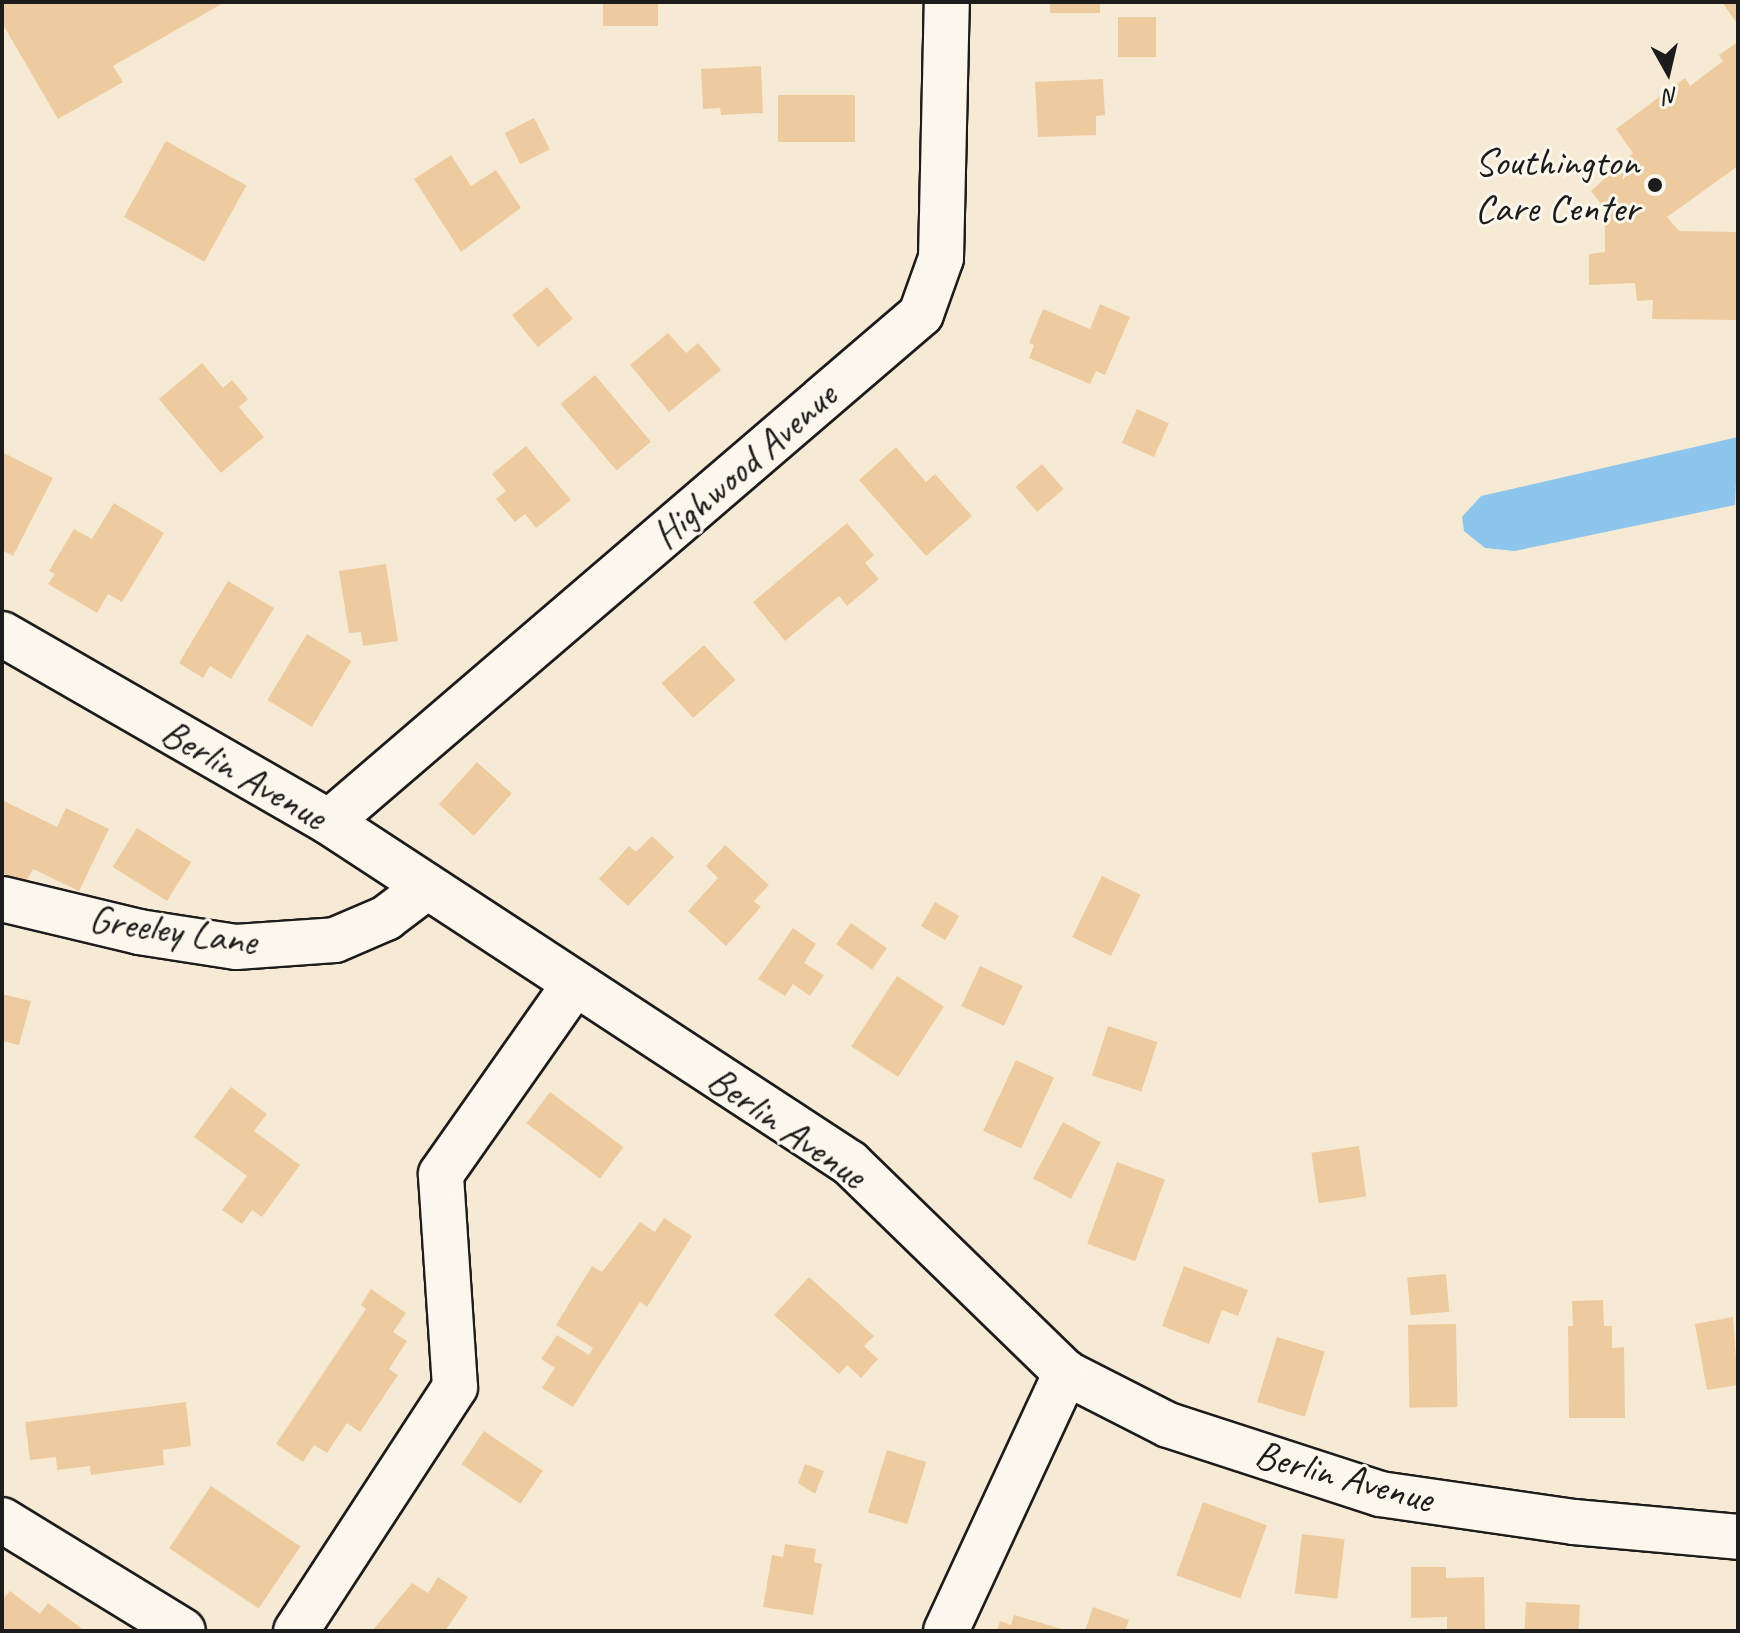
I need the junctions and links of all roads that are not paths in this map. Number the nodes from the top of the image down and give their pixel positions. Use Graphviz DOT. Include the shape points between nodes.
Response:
graph roads {
  1 [pos="947,2"];
  2 [pos="2,634"];
  3 [pos="329,822"];
  4 [pos="427,887"];
  5 [pos="2,899"];
  6 [pos="574,985"];
  7 [pos="1066,1373"];
  8 [pos="2,1520"];
  9 [pos="1738,1537"];
  10 [pos="183,1631"];
  11 [pos="296,1631"];
  12 [pos="946,1631"];
  1 -- 3 [label="street, Highwood Avenue" via="941,258 921,314"];
  2 -- 3 [label="street, Berlin Avenue"];
  3 -- 4 [label="street, Berlin Avenue"];
  4 -- 5 [label="street, Greeley Lane" via="386,918 335,940 236,947 139,932"];
  4 -- 6 [label="street, Berlin Avenue"];
  6 -- 7 [label="street, Berlin Avenue" via="850,1163"];
  6 -- 11 [label="street" via="441,1174 455,1387"];
  7 -- 9 [label="street, Berlin Avenue" via="1168,1425 1380,1494 1574,1522"];
  7 -- 12 [label="street"];
  8 -- 10 [label="street"];
}
